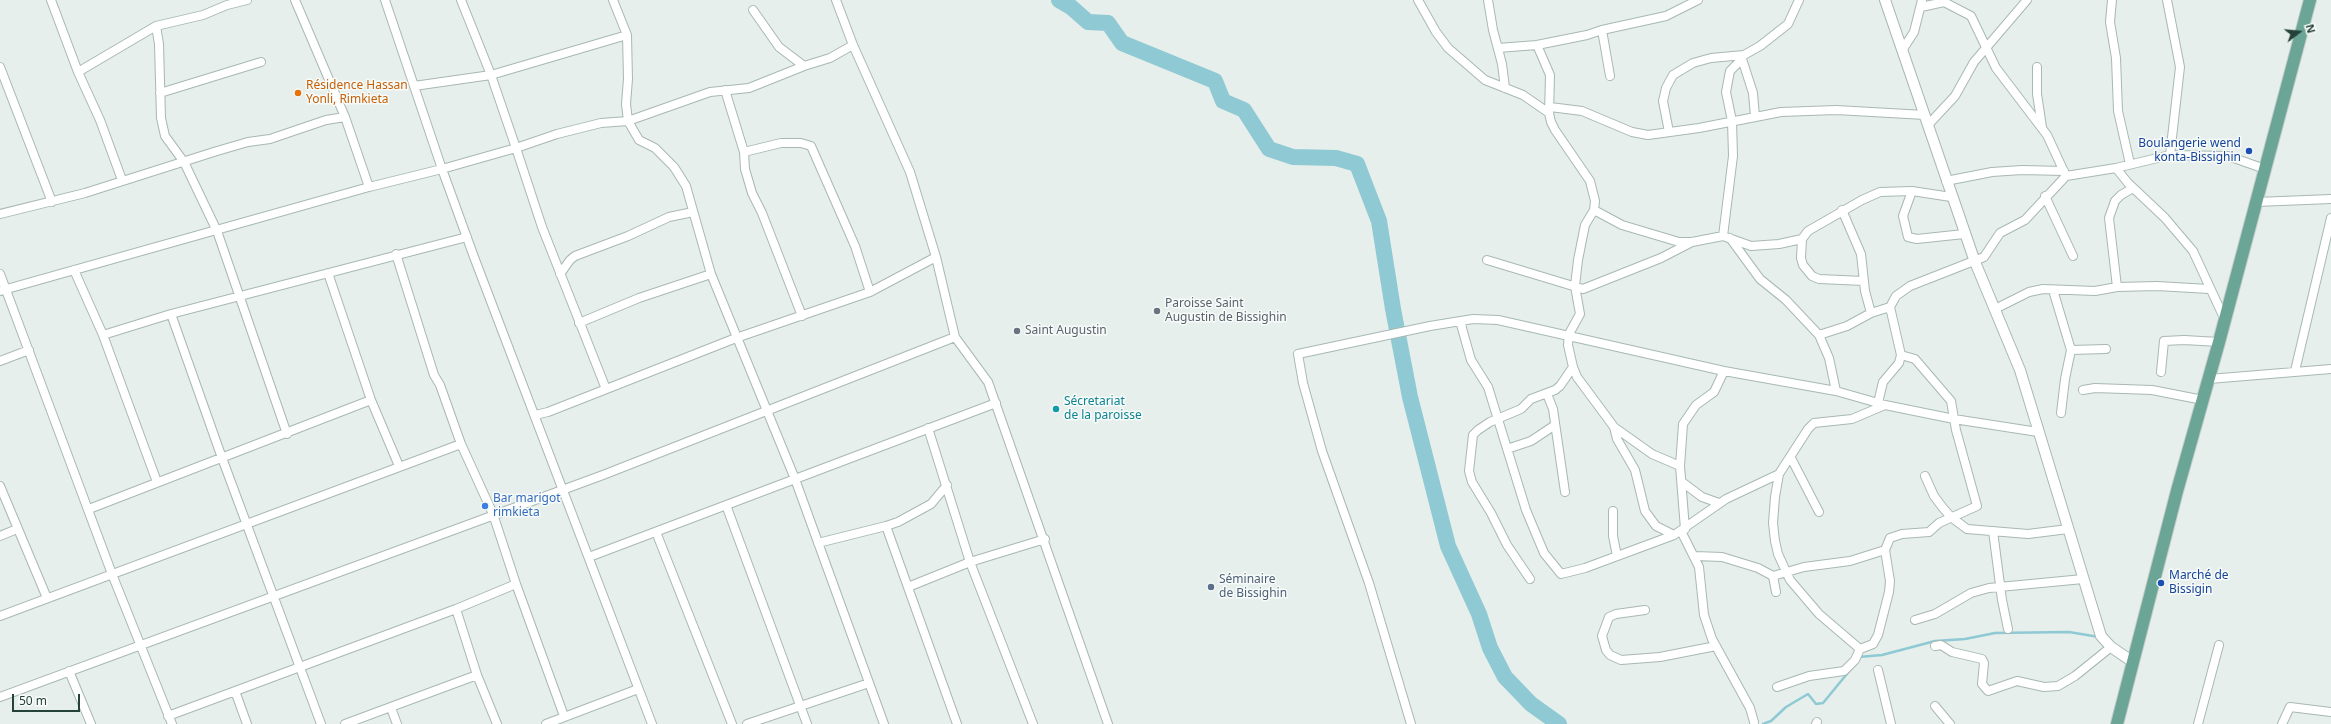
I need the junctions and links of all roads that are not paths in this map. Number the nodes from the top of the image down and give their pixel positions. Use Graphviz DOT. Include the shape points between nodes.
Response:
graph roads {
  1 [pos="51,0"];
  2 [pos="247,0"];
  3 [pos="295,0"];
  4 [pos="385,0"];
  5 [pos="461,0"];
  6 [pos="613,0"];
  7 [pos="836,0"];
  8 [pos="1418,0"];
  9 [pos="1488,0"];
  10 [pos="1698,0"];
  11 [pos="1799,0"];
  12 [pos="1885,0"];
  13 [pos="2026,0"];
  14 [pos="2112,0"];
  15 [pos="2167,0"];
  16 [pos="2310,0"];
  17 [pos="227,2"];
  18 [pos="1921,4"];
  19 [pos="752,10"];
  20 [pos="156,26"];
  21 [pos="1602,30"];
  22 [pos="627,35"];
  23 [pos="853,45"];
  24 [pos="1537,45"];
  25 [pos="1498,48"];
  26 [pos="1903,49"];
  27 [pos="1986,50"];
  28 [pos="1743,57"];
  29 [pos="261,62"];
  30 [pos="804,66"];
  31 [pos="0,67"];
  32 [pos="2037,67"];
  33 [pos="78,72"];
  34 [pos="491,74"];
  35 [pos="1610,76"];
  36 [pos="414,86"];
  37 [pos="1505,88"];
  38 [pos="725,90"];
  39 [pos="160,93"];
  40 [pos="1550,110"];
  41 [pos="345,117"];
  42 [pos="1754,117"];
  43 [pos="1926,120"];
  44 [pos="628,121"];
  45 [pos="1732,121"];
  46 [pos="2042,128"];
  47 [pos="1669,132"];
  48 [pos="516,148"];
  49 [pos="744,152"];
  50 [pos="2170,156"];
  51 [pos="184,162"];
  52 [pos="2130,164"];
  53 [pos="2116,168"];
  54 [pos="442,169"];
  55 [pos="2264,169"];
  56 [pos="2065,173"];
  57 [pos="122,180"];
  58 [pos="1946,181"];
  59 [pos="369,187"];
  60 [pos="2133,188"];
  61 [pos="1912,191"];
  62 [pos="2045,196"];
  63 [pos="1951,197"];
  64 [pos="2331,199"];
  65 [pos="52,202"];
  66 [pos="2256,202"];
  67 [pos="1594,210"];
  68 [pos="1842,210"];
  69 [pos="692,212"];
  70 [pos="0,214"];
  71 [pos="2331,218"];
  72 [pos="217,231"];
  73 [pos="1964,234"];
  74 [pos="467,237"];
  75 [pos="1726,237"];
  76 [pos="1802,239"];
  77 [pos="1692,242"];
  78 [pos="396,254"];
  79 [pos="2073,256"];
  80 [pos="936,257"];
  81 [pos="1487,260"];
  82 [pos="1975,262"];
  83 [pos="74,270"];
  84 [pos="328,273"];
  85 [pos="0,274"];
  86 [pos="560,274"];
  87 [pos="711,274"];
  88 [pos="1864,281"];
  89 [pos="1575,286"];
  90 [pos="2117,287"];
  91 [pos="2209,289"];
  92 [pos="3,290"];
  93 [pos="2053,290"];
  94 [pos="870,292"];
  95 [pos="239,298"];
  96 [pos="1890,307"];
  97 [pos="1995,309"];
  98 [pos="1871,313"];
  99 [pos="171,314"];
  100 [pos="802,316"];
  101 [pos="2225,320"];
  102 [pos="1460,321"];
  103 [pos="580,323"];
  104 [pos="1569,334"];
  105 [pos="103,335"];
  106 [pos="1819,335"];
  107 [pos="955,337"];
  108 [pos="736,338"];
  109 [pos="2219,342"];
  110 [pos="2106,349"];
  111 [pos="29,350"];
  112 [pos="2071,350"];
  113 [pos="1901,355"];
  114 [pos="0,361"];
  115 [pos="1573,367"];
  116 [pos="2331,369"];
  117 [pos="1724,371"];
  118 [pos="2295,371"];
  119 [pos="2161,372"];
  120 [pos="2209,379"];
  121 [pos="606,389"];
  122 [pos="2083,390"];
  123 [pos="1836,391"];
  124 [pos="1547,394"];
  125 [pos="371,400"];
  126 [pos="2203,400"];
  127 [pos="996,402"];
  128 [pos="1881,404"];
  129 [pos="766,410"];
  130 [pos="2061,413"];
  131 [pos="535,415"];
  132 [pos="1498,419"];
  133 [pos="1954,419"];
  134 [pos="1554,425"];
  135 [pos="1614,427"];
  136 [pos="928,428"];
  137 [pos="2038,432"];
  138 [pos="287,434"];
  139 [pos="461,444"];
  140 [pos="1507,449"];
  141 [pos="222,458"];
  142 [pos="1791,458"];
  143 [pos="400,466"];
  144 [pos="1680,466"];
  145 [pos="1779,474"];
  146 [pos="1924,476"];
  147 [pos="795,479"];
  148 [pos="158,482"];
  149 [pos="1682,482"];
  150 [pos="947,485"];
  151 [pos="0,486"];
  152 [pos="563,488"];
  153 [pos="1565,492"];
  154 [pos="1719,503"];
  155 [pos="726,505"];
  156 [pos="89,509"];
  157 [pos="1613,511"];
  158 [pos="1820,512"];
  159 [pos="493,514"];
  160 [pos="1951,517"];
  161 [pos="246,523"];
  162 [pos="886,526"];
  163 [pos="17,529"];
  164 [pos="2068,529"];
  165 [pos="1683,530"];
  166 [pos="1993,531"];
  167 [pos="656,532"];
  168 [pos="1674,535"];
  169 [pos="0,536"];
  170 [pos="1045,539"];
  171 [pos="818,543"];
  172 [pos="1885,550"];
  173 [pos="1617,556"];
  174 [pos="1696,556"];
  175 [pos="589,557"];
  176 [pos="970,562"];
  177 [pos="1786,573"];
  178 [pos="112,574"];
  179 [pos="1773,576"];
  180 [pos="1530,579"];
  181 [pos="2083,579"];
  182 [pos="516,584"];
  183 [pos="2000,586"];
  184 [pos="908,587"];
  185 [pos="1776,592"];
  186 [pos="273,595"];
  187 [pos="47,598"];
  188 [pos="456,609"];
  189 [pos="1645,610"];
  190 [pos="0,616"];
  191 [pos="1915,620"];
  192 [pos="2008,630"];
  193 [pos="142,644"];
  194 [pos="2219,645"];
  195 [pos="1716,646"];
  196 [pos="1935,646"];
  197 [pos="2111,647"];
  198 [pos="1860,649"];
  199 [pos="2133,662"];
  200 [pos="300,666"];
  201 [pos="1878,670"];
  202 [pos="69,671"];
  203 [pos="477,675"];
  204 [pos="869,683"];
  205 [pos="1777,687"];
  206 [pos="638,688"];
  207 [pos="235,691"];
  208 [pos="0,697"];
  209 [pos="800,706"];
  210 [pos="1935,706"];
  211 [pos="391,708"];
  212 [pos="2331,712"];
  213 [pos="168,716"];
  214 [pos="564,716"];
  215 [pos="1754,722"];
  216 [pos="91,724"];
  217 [pos="172,724"];
  218 [pos="247,724"];
  219 [pos="321,724"];
  220 [pos="345,724"];
  221 [pos="397,724"];
  222 [pos="497,724"];
  223 [pos="546,724"];
  224 [pos="652,724"];
  225 [pos="732,724"];
  226 [pos="747,724"];
  227 [pos="807,724"];
  228 [pos="884,724"];
  229 [pos="958,724"];
  230 [pos="1033,724"];
  231 [pos="1108,724"];
  232 [pos="1411,724"];
  233 [pos="1891,724"];
  234 [pos="1950,724"];
  235 [pos="2117,724"];
  236 [pos="2198,724"];
  237 [pos="2282,724"];
  1 -- 33 [label="street"];
  2 -- 17 [label="street"];
  3 -- 41 [label="street"];
  4 -- 36 [label="street"];
  5 -- 34 [label="street"];
  6 -- 22 [label="street"];
  7 -- 23 [label="street"];
  8 -- 37 [label="street" via="1448,48 1485,80"];
  9 -- 25 [label="street"];
  10 -- 21 [label="street" via="1662,17"];
  11 -- 28 [label="street" via="1788,24"];
  12 -- 26 [label="street"];
  13 -- 27 [label="street"];
  14 -- 52 [label="street" via="2110,22 2116,58 2118,111"];
  15 -- 50 [label="street" via="2180,67"];
  16 -- 55 [label="main road"];
  17 -- 20 [label="street" via="203,15"];
  18 -- 26 [label="street" via="1914,32"];
  18 -- 27 [label="street" via="1944,2 1966,13 1974,22"];
  19 -- 30 [label="street" via="779,47"];
  20 -- 33 [label="street"];
  20 -- 39 [label="street"];
  21 -- 24 [label="street" via="1587,36"];
  21 -- 35 [label="street"];
  22 -- 34 [label="street"];
  22 -- 44 [label="street"];
  23 -- 30 [label="street" via="830,58"];
  23 -- 80 [label="street" via="905,158"];
  24 -- 25 [label="street"];
  24 -- 40 [label="street" via="1550,75"];
  25 -- 37 [label="street" via="1505,75"];
  26 -- 43 [label="street"];
  27 -- 43 [label="street" via="1970,69 1955,96"];
  27 -- 46 [label="street" via="2009,86"];
  28 -- 42 [label="street" via="1753,93"];
  28 -- 45 [label="street" via="1730,71 1726,92"];
  28 -- 47 [label="street" via="1711,58 1693,63 1673,75 1663,101"];
  29 -- 39 [label="street"];
  30 -- 38 [label="street" via="749,88"];
  31 -- 65 [label="street"];
  32 -- 46 [label="street" via="2037,94"];
  33 -- 57 [label="street" via="100,120"];
  34 -- 36 [label="street"];
  34 -- 48 [label="street"];
  36 -- 54 [label="street"];
  37 -- 40 [label="street"];
  38 -- 44 [label="street" via="681,100"];
  38 -- 49 [label="street"];
  39 -- 51 [label="street" via="165,136"];
  40 -- 47 [label="street" via="1582,111 1641,134"];
  40 -- 67 [label="street" via="1554,130 1590,181 1595,201"];
  41 -- 51 [label="street" via="326,120 270,139 248,142"];
  41 -- 59 [label="street"];
  42 -- 43 [label="street" via="1781,112 1836,110"];
  42 -- 45 [label="street"];
  43 -- 58 [label="street"];
  44 -- 48 [label="street" via="601,123"];
  44 -- 69 [label="street" via="640,140 654,148 678,173 686,186"];
  45 -- 47 [label="street"];
  45 -- 75 [label="street" via="1732,174"];
  46 -- 56 [label="street" via="2054,145"];
  48 -- 54 [label="street"];
  48 -- 86 [label="street"];
  49 -- 94 [label="street" via="781,143 802,143 811,146 855,246"];
  49 -- 100 [label="street" via="745,169 752,193"];
  50 -- 52 [label="street"];
  50 -- 55 [label="street" via="2228,156"];
  51 -- 57 [label="street"];
  51 -- 72 [label="street"];
  52 -- 53 [label="street"];
  53 -- 56 [label="street"];
  53 -- 60 [label="street"];
  54 -- 59 [label="street"];
  54 -- 74 [label="street"];
  55 -- 66 [label="main road"];
  56 -- 58 [label="street" via="2022,170 1992,172"];
  56 -- 62 [label="street"];
  57 -- 65 [label="street"];
  58 -- 63 [label="street"];
  59 -- 72 [label="street"];
  60 -- 90 [label="street" via="2115,201 2108,218"];
  60 -- 91 [label="street" via="2161,214 2189,247"];
  61 -- 63 [label="street"];
  61 -- 68 [label="street" via="1880,192"];
  61 -- 73 [label="street" via="1903,216 1908,237 1917,239"];
  62 -- 79 [label="street"];
  62 -- 82 [label="street" via="2025,220 2000,233 1987,254"];
  63 -- 73 [label="street"];
  64 -- 66 [label="street"];
  65 -- 70 [label="street"];
  66 -- 101 [label="main road"];
  67 -- 77 [label="street" via="1612,221 1634,229 1665,239"];
  67 -- 89 [label="street" via="1582,236"];
  68 -- 76 [label="street" via="1808,231"];
  68 -- 88 [label="street" via="1861,254"];
  69 -- 86 [label="street" via="669,218 575,256"];
  69 -- 87 [label="street"];
  71 -- 118 [label="street"];
  72 -- 83 [label="street"];
  72 -- 95 [label="street"];
  73 -- 82 [label="street"];
  74 -- 78 [label="street"];
  74 -- 131 [label="street"];
  75 -- 76 [label="street" via="1751,246"];
  75 -- 77 [label="street"];
  75 -- 106 [label="street" via="1760,279 1786,300"];
  76 -- 88 [label="street" via="1801,258 1812,276 1819,279"];
  77 -- 89 [label="street" via="1661,258 1588,288"];
  78 -- 84 [label="street"];
  78 -- 139 [label="street" via="434,375"];
  80 -- 94 [label="street"];
  80 -- 107 [label="street"];
  81 -- 89 [label="street"];
  82 -- 96 [label="street" via="1910,286 1896,296"];
  82 -- 97 [label="street"];
  83 -- 92 [label="street"];
  83 -- 105 [label="street"];
  84 -- 95 [label="street"];
  84 -- 125 [label="street"];
  85 -- 92 [label="street"];
  86 -- 103 [label="street"];
  87 -- 103 [label="street" via="639,298"];
  87 -- 108 [label="street"];
  88 -- 98 [label="street"];
  89 -- 104 [label="street" via="1580,314"];
  90 -- 91 [label="street"];
  90 -- 93 [label="street" via="2095,291"];
  91 -- 101 [label="street"];
  92 -- 111 [label="street"];
  93 -- 97 [label="street" via="2028,292"];
  93 -- 112 [label="street"];
  94 -- 100 [label="street"];
  95 -- 99 [label="street"];
  95 -- 138 [label="street"];
  96 -- 98 [label="street"];
  96 -- 113 [label="street"];
  97 -- 137 [label="street" via="2020,370"];
  98 -- 106 [label="street" via="1846,326"];
  99 -- 105 [label="street"];
  99 -- 141 [label="street"];
  100 -- 108 [label="street"];
  101 -- 109 [label="main road"];
  102 -- 104 [label="street" via="1498,320"];
  102 -- 132 [label="street" via="1472,360 1488,387"];
  102 -- 232 [label="street" via="1298,354 1302,383 1322,451 1369,583"];
  103 -- 121 [label="street"];
  104 -- 115 [label="street" via="1569,356"];
  104 -- 117 [label="street"];
  105 -- 148 [label="street"];
  106 -- 123 [label="street" via="1829,358"];
  107 -- 127 [label="street" via="988,382"];
  107 -- 129 [label="street"];
  108 -- 121 [label="street"];
  108 -- 129 [label="street"];
  109 -- 119 [label="street" via="2164,341"];
  109 -- 120 [label="main road"];
  110 -- 112 [label="street"];
  111 -- 114 [label="street"];
  111 -- 156 [label="street"];
  112 -- 130 [label="street"];
  113 -- 128 [label="street" via="1899,363 1883,382"];
  113 -- 133 [label="street" via="1915,359 1948,398 1953,407"];
  115 -- 124 [label="street" via="1560,386"];
  115 -- 135 [label="street" via="1577,377"];
  116 -- 118 [label="street"];
  117 -- 123 [label="street"];
  117 -- 144 [label="street" via="1714,392 1696,405 1683,424"];
  118 -- 120 [label="street"];
  120 -- 126 [label="main road"];
  121 -- 131 [label="street"];
  122 -- 126 [label="street" via="2141,389"];
  123 -- 128 [label="street"];
  124 -- 132 [label="street"];
  124 -- 134 [label="street" via="1553,409"];
  125 -- 138 [label="street"];
  125 -- 143 [label="street"];
  126 -- 199 [label="main road"];
  127 -- 136 [label="street"];
  127 -- 170 [label="street"];
  128 -- 133 [label="street"];
  128 -- 142 [label="street" via="1852,419 1814,423"];
  129 -- 147 [label="street"];
  129 -- 152 [label="street" via="603,475"];
  131 -- 152 [label="street"];
  132 -- 140 [label="street"];
  132 -- 180 [label="street" via="1483,425 1473,435 1469,471 1472,482"];
  133 -- 137 [label="street"];
  133 -- 160 [label="street" via="1978,504 1975,508"];
  134 -- 140 [label="street" via="1531,441"];
  134 -- 153 [label="street"];
  135 -- 144 [label="street" via="1652,454"];
  135 -- 168 [label="street" via="1617,439 1635,470 1645,511 1656,526"];
  136 -- 147 [label="street"];
  136 -- 150 [label="street"];
  137 -- 164 [label="street"];
  138 -- 141 [label="street"];
  139 -- 143 [label="street"];
  139 -- 159 [label="street"];
  140 -- 173 [label="street" via="1519,494 1535,533 1558,573 1566,575"];
  141 -- 148 [label="street"];
  141 -- 161 [label="street"];
  142 -- 145 [label="street"];
  142 -- 158 [label="street"];
  143 -- 161 [label="street"];
  144 -- 149 [label="street"];
  145 -- 154 [label="street"];
  145 -- 177 [label="street" via="1773,523 1778,554"];
  146 -- 160 [label="street" via="1934,496"];
  147 -- 155 [label="street"];
  147 -- 171 [label="street"];
  148 -- 156 [label="street"];
  149 -- 154 [label="street" via="1702,497"];
  149 -- 165 [label="street"];
  150 -- 162 [label="street" via="931,504"];
  150 -- 176 [label="street"];
  151 -- 163 [label="street"];
  152 -- 159 [label="street"];
  152 -- 175 [label="street"];
  154 -- 165 [label="street"];
  155 -- 167 [label="street"];
  155 -- 209 [label="street"];
  156 -- 178 [label="street"];
  157 -- 173 [label="street" via="1613,536"];
  159 -- 182 [label="street"];
  159 -- 186 [label="street"];
  160 -- 166 [label="street" via="1967,528"];
  160 -- 172 [label="street" via="1928,532 1902,534 1890,538"];
  161 -- 178 [label="street"];
  161 -- 186 [label="street"];
  162 -- 171 [label="street"];
  162 -- 184 [label="street"];
  163 -- 169 [label="street"];
  163 -- 187 [label="street"];
  164 -- 166 [label="street" via="2028,534"];
  164 -- 181 [label="street"];
  165 -- 168 [label="street"];
  165 -- 174 [label="street"];
  166 -- 183 [label="street"];
  167 -- 175 [label="street"];
  167 -- 225 [label="street"];
  168 -- 173 [label="street"];
  170 -- 176 [label="street"];
  170 -- 231 [label="street"];
  171 -- 204 [label="street"];
  172 -- 177 [label="street" via="1850,561 1810,566"];
  172 -- 198 [label="street" via="1890,581 1881,625 1873,644"];
  174 -- 179 [label="street" via="1722,557 1750,565"];
  174 -- 195 [label="street" via="1702,585 1704,615"];
  175 -- 206 [label="street"];
  176 -- 184 [label="street"];
  176 -- 230 [label="street"];
  177 -- 179 [label="street"];
  177 -- 198 [label="street" via="1796,589 1819,614"];
  178 -- 187 [label="street"];
  178 -- 193 [label="street"];
  179 -- 185 [label="street"];
  181 -- 183 [label="street"];
  181 -- 197 [label="street" via="2101,636"];
  182 -- 188 [label="street"];
  182 -- 214 [label="street"];
  183 -- 191 [label="street" via="1971,593 1944,610"];
  183 -- 192 [label="street"];
  184 -- 229 [label="street"];
  186 -- 193 [label="street"];
  186 -- 200 [label="street"];
  187 -- 190 [label="street"];
  188 -- 200 [label="street"];
  188 -- 203 [label="street"];
  189 -- 195 [label="street" via="1609,617 1602,636 1610,655 1621,660 1660,658"];
  193 -- 202 [label="street"];
  193 -- 213 [label="street"];
  194 -- 236 [label="street"];
  195 -- 215 [label="street" via="1750,708"];
  196 -- 197 [label="street" via="1941,645 1952,652 1982,659 1982,684 1988,690 2018,681 2044,688 2058,686 2075,676"];
  197 -- 199 [label="street"];
  198 -- 205 [label="street" via="1855,660 1844,671 1809,676"];
  199 -- 235 [label="main road"];
  200 -- 207 [label="street"];
  200 -- 219 [label="street"];
  201 -- 233 [label="street"];
  202 -- 208 [label="street"];
  202 -- 216 [label="street"];
  203 -- 211 [label="street"];
  203 -- 222 [label="street"];
  204 -- 209 [label="street"];
  204 -- 228 [label="street"];
  206 -- 214 [label="street"];
  206 -- 224 [label="street"];
  207 -- 213 [label="street"];
  207 -- 218 [label="street"];
  209 -- 226 [label="street"];
  209 -- 227 [label="street"];
  210 -- 234 [label="street"];
  211 -- 220 [label="street"];
  211 -- 221 [label="street"];
  212 -- 237 [label="street" via="2290,707"];
  213 -- 217 [label="street"];
  214 -- 223 [label="street"];
}
